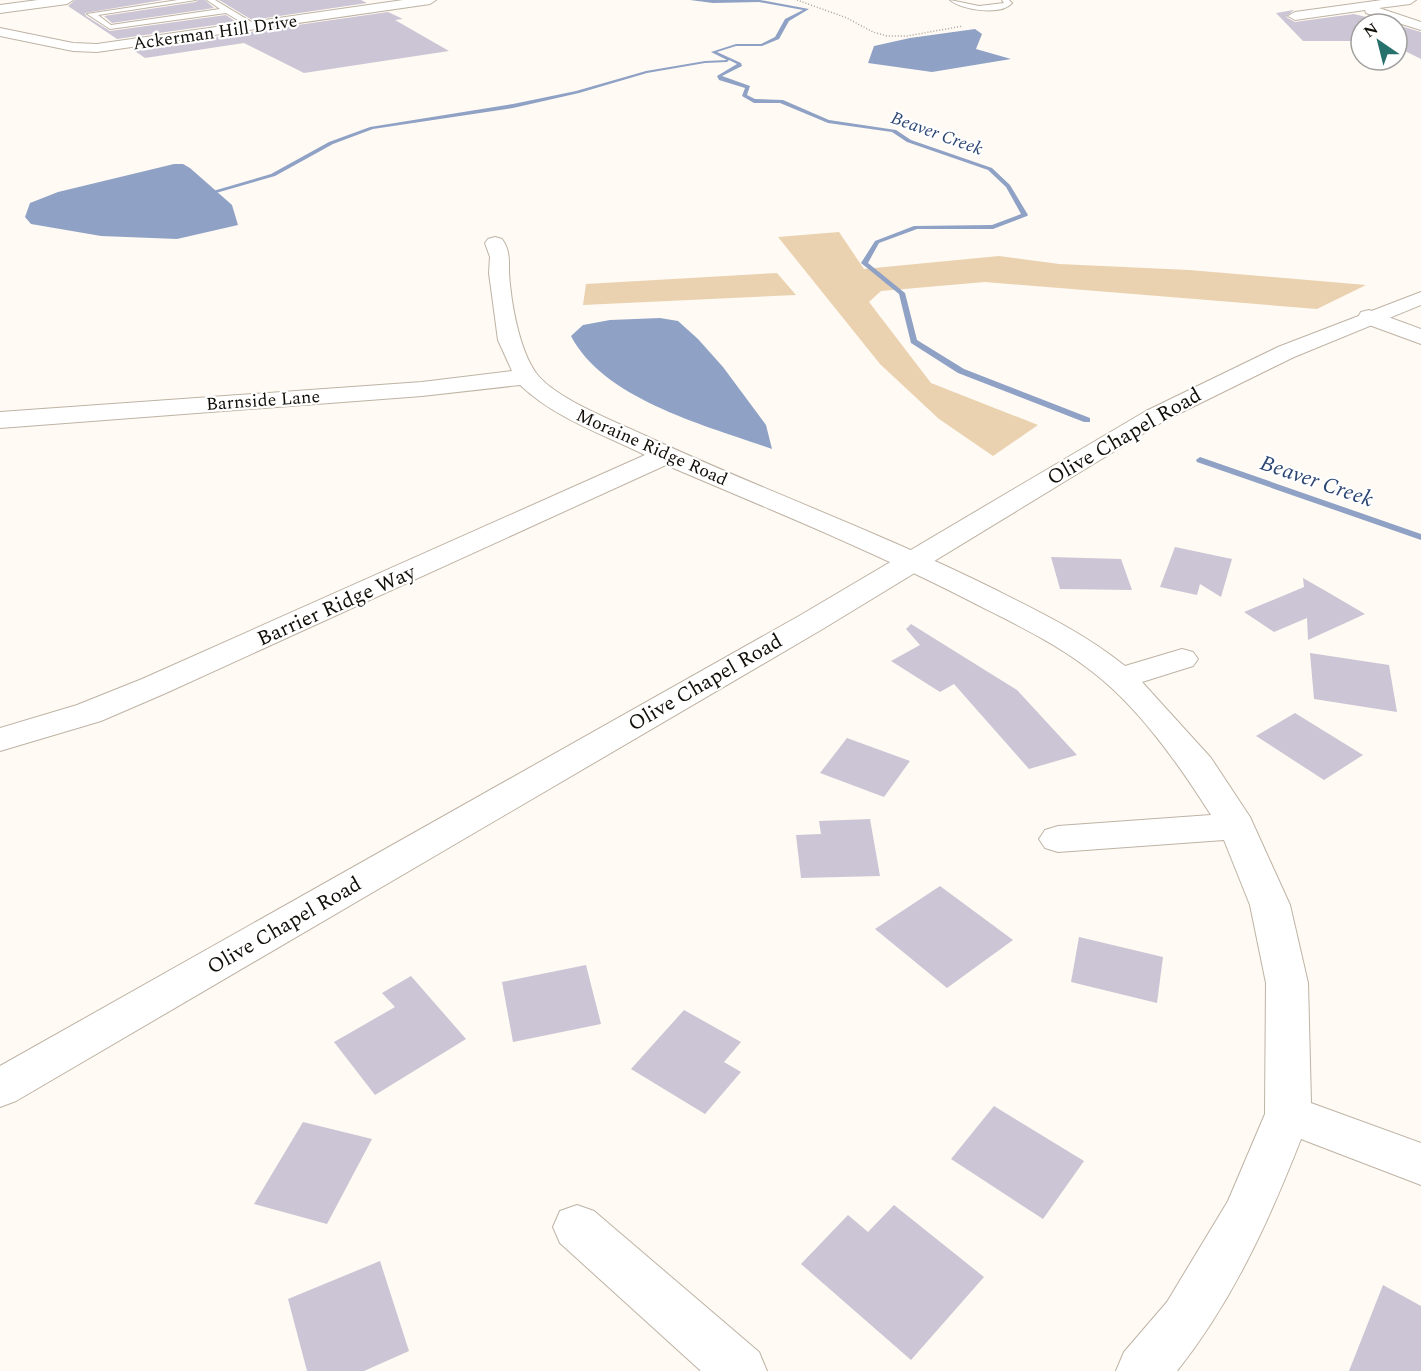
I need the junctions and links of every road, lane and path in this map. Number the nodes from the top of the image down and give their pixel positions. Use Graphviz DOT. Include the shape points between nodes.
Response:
graph roads {
  1 [pos="68,0"];
  2 [pos="193,0"];
  3 [pos="210,0"];
  4 [pos="430,0"];
  5 [pos="797,0"];
  6 [pos="953,0"];
  7 [pos="1005,0"];
  8 [pos="1333,0"];
  9 [pos="1410,0"];
  10 [pos="392,2"];
  11 [pos="307,4"];
  12 [pos="1359,7"];
  13 [pos="0,9"];
  14 [pos="229,10"];
  15 [pos="328,15"];
  16 [pos="1295,16"];
  17 [pos="346,24"];
  18 [pos="254,26"];
  19 [pos="963,26"];
  20 [pos="1421,26"];
  21 [pos="0,32"];
  22 [pos="495,243"];
  23 [pos="1421,298"];
  24 [pos="1369,317"];
  25 [pos="1421,337"];
  26 [pos="526,377"];
  27 [pos="0,420"];
  28 [pos="666,455"];
  29 [pos="911,561"];
  30 [pos="1182,659"];
  31 [pos="1120,678"];
  32 [pos="0,740"];
  33 [pos="1237,826"];
  34 [pos="1058,839"];
  35 [pos="0,1088"];
  36 [pos="1288,1114"];
  37 [pos="1421,1164"];
  38 [pos="577,1227"];
  39 [pos="740,1371"];
  40 [pos="1143,1371"];
  1 -- 13 [label="street"];
  2 -- 14 [label="lane" via="91,14 110,27"];
  3 -- 14 [label="lane"];
  4 -- 10 [label="street, Ackerman Hill Drive"];
  5 -- 19 [label="path" via="887,36"];
  6 -- 7 [label="lane" via="978,8 1007,5"];
  8 -- 12 [label="street"];
  9 -- 12 [label="street"];
  10 -- 15 [label="street, Ackerman Hill Drive"];
  11 -- 15 [label="street"];
  12 -- 16 [label="street"];
  12 -- 20 [label="street"];
  14 -- 18 [label="lane"];
  15 -- 17 [label="street"];
  15 -- 18 [label="street, Ackerman Hill Drive"];
  18 -- 21 [label="street, Ackerman Hill Drive" via="97,48"];
  22 -- 26 [label="street, Moraine Ridge Road" via="509,340"];
  23 -- 24 [label="street, Olive Chapel Road"];
  24 -- 25 [label="street"];
  24 -- 29 [label="street, Olive Chapel Road" via="1213,384"];
  26 -- 27 [label="street, Barnside Lane" via="422,389"];
  26 -- 28 [label="street, Moraine Ridge Road" via="569,409"];
  28 -- 29 [label="street, Moraine Ridge Road"];
  28 -- 32 [label="street, Barrier Ridge Way" via="154,687 89,713"];
  29 -- 31 [label="street, Moraine Ridge Road" via="1019,614 1097,659"];
  29 -- 35 [label="street, Olive Chapel Road"];
  30 -- 31 [label="street"];
  31 -- 33 [label="street, Moraine Ridge Road" via="1198,766"];
  33 -- 34 [label="street"];
  33 -- 36 [label="street, Moraine Ridge Road" via="1270,905 1287,983"];
  36 -- 37 [label="street"];
  36 -- 40 [label="street" via="1247,1214 1185,1320"];
  38 -- 39 [label="street"];
}
